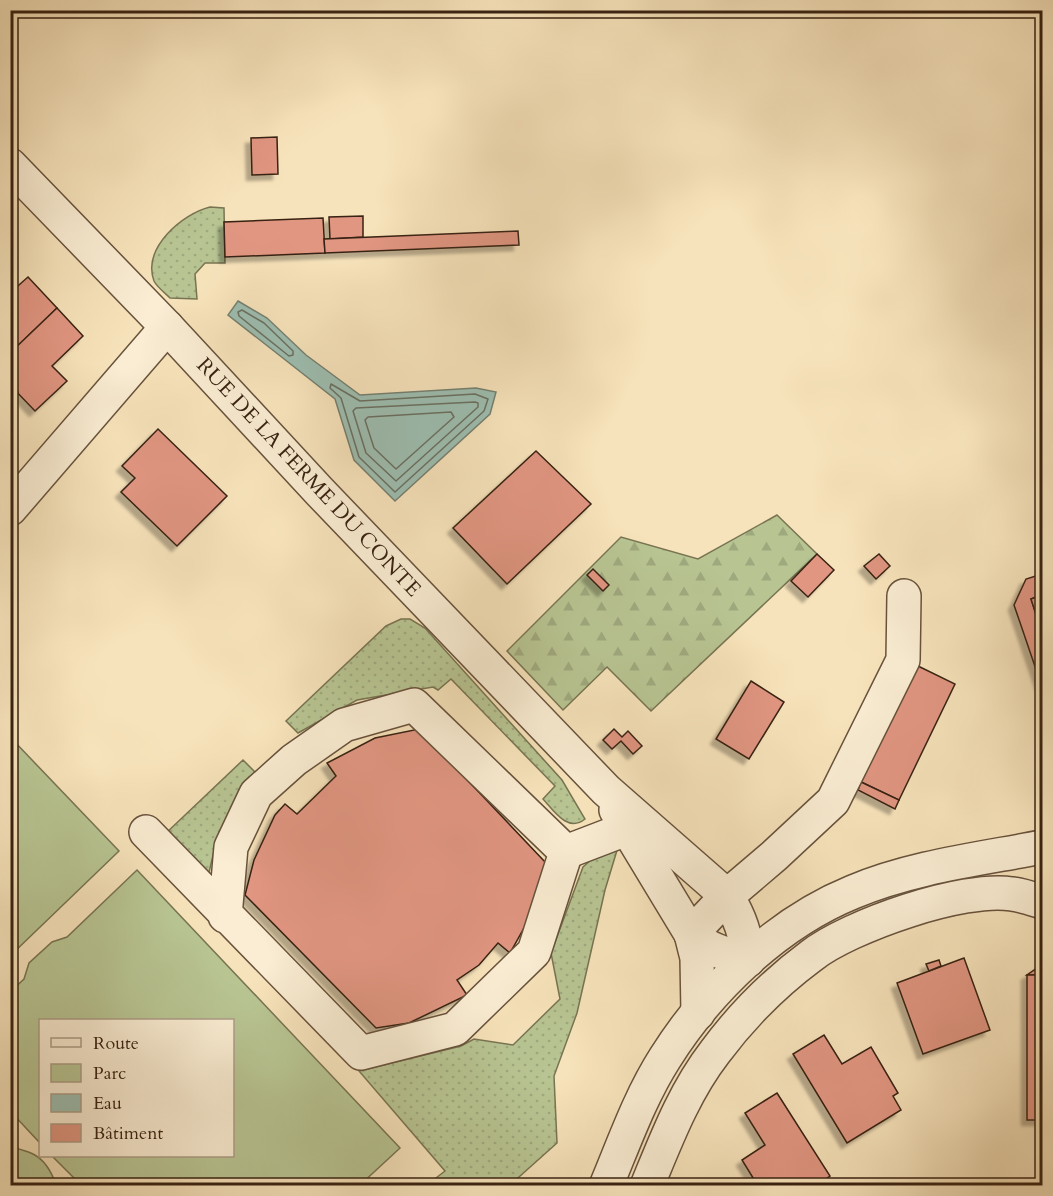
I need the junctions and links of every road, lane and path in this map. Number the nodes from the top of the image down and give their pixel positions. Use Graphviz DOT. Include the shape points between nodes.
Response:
graph roads {
  1 [pos="10,165"];
  2 [pos="167,327"];
  3 [pos="10,509"];
  4 [pos="904,597"];
  5 [pos="606,790"];
  6 [pos="626,829"];
  7 [pos="146,832"];
  8 [pos="1042,847"];
  9 [pos="566,852"];
  10 [pos="727,896"];
  11 [pos="1042,902"];
  12 [pos="225,916"];
  13 [pos="805,916"];
  14 [pos="691,934"];
  15 [pos="748,960"];
  16 [pos="698,1014"];
  17 [pos="606,1185"];
  18 [pos="647,1185"];
  1 -- 2 [label="street, RUE DE LA FERME DU CONTE"];
  2 -- 3 [label="street"];
  2 -- 5 [label="street, RUE DE LA FERME DU CONTE"];
  4 -- 10 [label="street" via="903,660 833,801"];
  5 -- 6 [label="street, RUE DE LA FERME DU CONTE"];
  5 -- 10 [label="street, RUE DE LA FERME DU CONTE"];
  6 -- 9 [label="street"];
  6 -- 14 [label="street, RUE DE LA FERME DU CONTE"];
  7 -- 12 [label="street"];
  8 -- 13 [label="street" via="899,876 853,892"];
  9 -- 12 [label="street" via="534,952 526,960 455,1029 361,1053"];
  9 -- 12 [label="street" via="414,705 344,724 256,794 231,847"];
  10 -- 13 [label="street, RUE DE LA FERME DU CONTE" via="766,916"];
  10 -- 14 [label="street"];
  10 -- 15 [label="street, RUE DE LA FERME DU CONTE" via="746,935"];
  11 -- 18 [label="street" via="1010,893 952,898 876,921 812,955 756,1005 714,1053 678,1112"];
  13 -- 15 [label="street"];
  14 -- 15 [label="street, RUE DE LA FERME DU CONTE" via="716,952"];
  14 -- 16 [label="street, RUE DE LA FERME DU CONTE" via="697,958"];
  15 -- 16 [label="street"];
  16 -- 17 [label="street" via="646,1090"];
}
